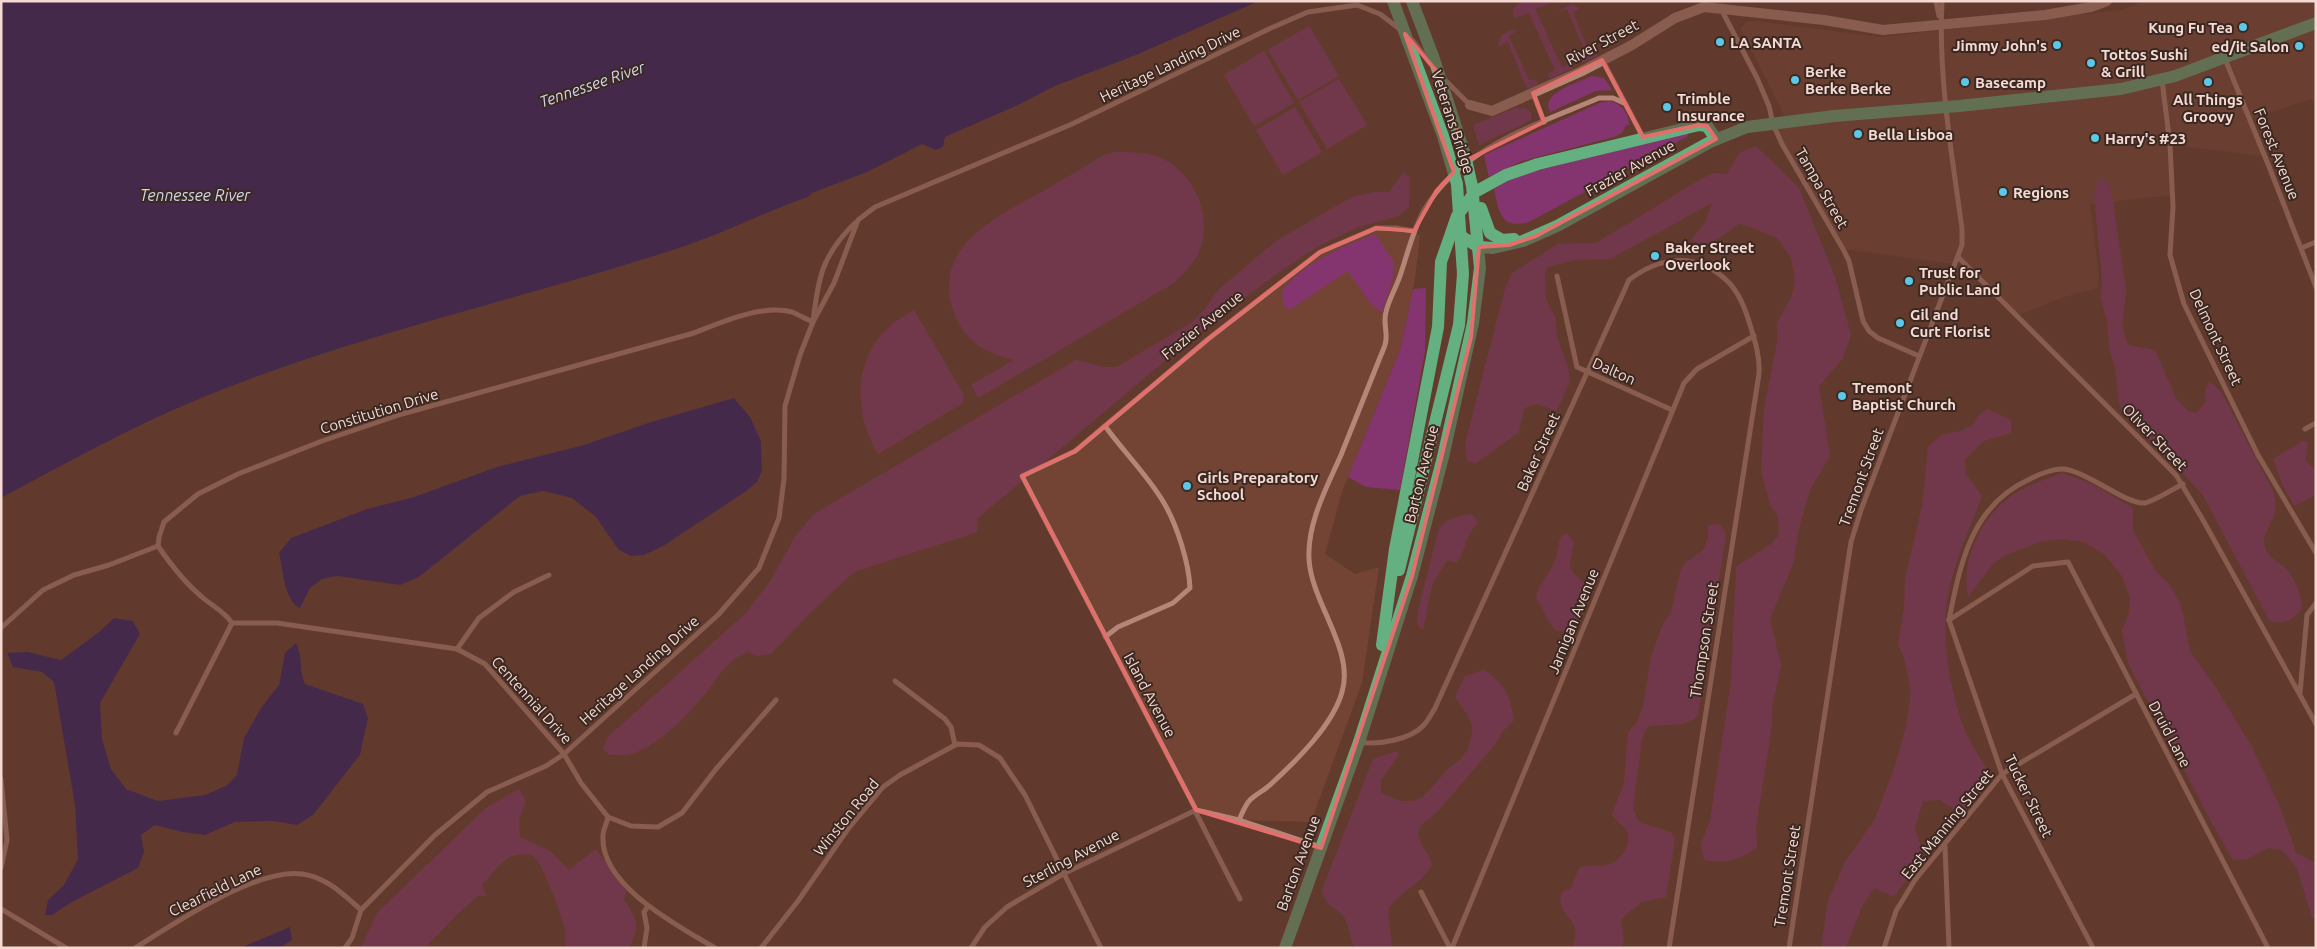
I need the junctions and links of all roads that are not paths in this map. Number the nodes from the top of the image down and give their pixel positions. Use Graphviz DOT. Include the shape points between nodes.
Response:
graph roads {
  1 [pos="1393,1"];
  2 [pos="1412,1"];
  3 [pos="1936,1"];
  4 [pos="1942,1"];
  5 [pos="2107,1"];
  6 [pos="1721,8"];
  7 [pos="1941,23"];
  8 [pos="2316,23"];
  9 [pos="2224,58"];
  10 [pos="1434,59"];
  11 [pos="1602,60"];
  12 [pos="2162,80"];
  13 [pos="1534,93"];
  14 [pos="1626,104"];
  15 [pos="1470,105"];
  16 [pos="1947,107"];
  17 [pos="1544,122"];
  18 [pos="1772,124"];
  19 [pos="1643,137"];
  20 [pos="1716,139"];
  21 [pos="858,220"];
  22 [pos="1414,231"];
  23 [pos="1536,236"];
  24 [pos="1462,237"];
  25 [pos="2316,242"];
  26 [pos="1479,247"];
  27 [pos="2301,248"];
  28 [pos="1958,257"];
  29 [pos="1557,276"];
  30 [pos="2316,287"];
  31 [pos="1463,288"];
  32 [pos="813,322"];
  33 [pos="1754,336"];
  34 [pos="1919,356"];
  35 [pos="1587,373"];
  36 [pos="1672,410"];
  37 [pos="2316,423"];
  38 [pos="1105,426"];
  39 [pos="2305,429"];
  40 [pos="1022,476"];
  41 [pos="2182,484"];
  42 [pos="158,546"];
  43 [pos="2316,553"];
  44 [pos="549,575"];
  45 [pos="2316,603"];
  46 [pos="1949,620"];
  47 [pos="232,623"];
  48 [pos="1,628"];
  49 [pos="1105,637"];
  50 [pos="1382,646"];
  51 [pos="457,649"];
  52 [pos="895,681"];
  53 [pos="2300,693"];
  54 [pos="2136,694"];
  55 [pos="776,700"];
  56 [pos="1371,704"];
  57 [pos="2316,724"];
  58 [pos="176,733"];
  59 [pos="1359,742"];
  60 [pos="955,745"];
  61 [pos="564,754"];
  62 [pos="2002,774"];
  63 [pos="1,779"];
  64 [pos="1196,810"];
  65 [pos="608,817"];
  66 [pos="1239,820"];
  67 [pos="1944,846"];
  68 [pos="1321,848"];
  69 [pos="1,868"];
  70 [pos="1063,874"];
  71 [pos="1421,892"];
  72 [pos="1240,899"];
  73 [pos="648,906"];
  74 [pos="1,909"];
  75 [pos="361,910"];
  76 [pos="66,948"];
  77 [pos="135,948"];
  78 [pos="345,948"];
  79 [pos="644,948"];
  80 [pos="715,948"];
  81 [pos="761,948"];
  82 [pos="971,948"];
  83 [pos="1101,948"];
  84 [pos="1285,948"];
  85 [pos="1451,948"];
  86 [pos="1668,948"];
  87 [pos="1788,948"];
  88 [pos="1884,948"];
  89 [pos="1949,948"];
  90 [pos="2093,948"];
  91 [pos="2268,948"];
  1 -- 24 [label="main road, Veterans Bridge" via="1443,136 1457,184"];
  2 -- 10 [label="main road, Veterans Bridge"];
  3 -- 7 [label="street"];
  4 -- 7 [label="street"];
  5 -- 7 [label="street, River Street" via="2068,12"];
  6 -- 7 [label="street, River Street" via="1883,30"];
  6 -- 11 [label="street, River Street" via="1704,7 1690,11"];
  6 -- 18 [label="street, Tampa Street" via="1757,78 1769,106"];
  7 -- 16 [label="street, Tremont Street"];
  8 -- 9 [label="main road, Frazier Avenue"];
  9 -- 12 [label="main road, Frazier Avenue"];
  9 -- 27 [label="street, Forest Avenue"];
  10 -- 23 [label="main road" via="1464,132 1486,226 1495,237 1510,240"];
  10 -- 26 [label="main road, Veterans Bridge" via="1465,154"];
  11 -- 13 [label="street, River Street"];
  11 -- 14 [label="street"];
  12 -- 16 [label="main road, Frazier Avenue" via="2112,90"];
  12 -- 43 [label="street, Delmont Street" via="2173,207 2170,256 2184,304 2258,455"];
  13 -- 15 [label="street, River Street" via="1492,111"];
  13 -- 17 [label="street"];
  14 -- 17 [label="street" via="1613,98 1599,98"];
  14 -- 19 [label="street"];
  15 -- 21 [label="street, Heritage Landing Drive" via="1439,74 1410,37 1380,14 1358,5 1308,12 1072,124 876,208"];
  16 -- 18 [label="main road, Frazier Avenue"];
  16 -- 28 [label="street, Tremont Street" via="1962,229"];
  17 -- 22 [label="street" via="1473,156 1437,190"];
  18 -- 20 [label="main road, Frazier Avenue"];
  18 -- 34 [label="street, Tampa Street" via="1846,255 1863,321 1869,331"];
  19 -- 20 [label="main road" via="1699,125 1707,126"];
  19 -- 50 [label="main road" via="1506,175 1475,192 1457,216 1442,262 1438,326 1395,549"];
  20 -- 23 [label="main road, Frazier Avenue"];
  21 -- 32 [label="street, Heritage Landing Drive" via="834,283"];
  21 -- 32 [label="street, Heritage Landing Drive" via="837,240 825,261 817,287"];
  22 -- 38 [label="street, Frazier Avenue" via="1376,228 1320,252 1208,339"];
  22 -- 66 [label="street" via="1386,313 1386,340 1382,353 1312,531 1309,558 1312,578 1341,654 1342,692 1334,711 1304,753 1250,800"];
  23 -- 26 [label="main road, Frazier Avenue" via="1509,245"];
  24 -- 26 [label="main road"];
  24 -- 31 [label="main road, Veterans Bridge"];
  25 -- 27 [label="street"];
  26 -- 56 [label="main road, Barton Avenue" via="1480,268 1473,324 1454,409 1412,576"];
  27 -- 30 [label="street, Forest Avenue"];
  28 -- 34 [label="street, Tremont Street"];
  28 -- 41 [label="street, Oliver Street" via="2151,449"];
  29 -- 35 [label="street, Dalton" via="1577,367"];
  31 -- 50 [label="main road, Barton Avenue" via="1451,363"];
  32 -- 42 [label="street, Constitution Drive" via="791,312 768,311 728,319 694,333 402,414 322,441 238,474 198,494 164,522"];
  32 -- 61 [label="street, Heritage Landing Drive" via="785,406 784,479 779,518 759,568 718,615"];
  33 -- 35 [label="street, Baker Street" via="1738,294 1725,278 1705,265 1678,259 1655,264 1629,280"];
  33 -- 36 [label="street, Jarnigan Avenue" via="1688,376"];
  33 -- 86 [label="street, Thompson Street" via="1760,359 1759,374"];
  34 -- 87 [label="street, Tremont Street" via="1851,542"];
  35 -- 36 [label="street, Dalton"];
  35 -- 59 [label="street, Baker Street" via="1435,708 1423,726 1397,739 1374,744"];
  36 -- 85 [label="street, Jarnigan Avenue"];
  37 -- 39 [label="street"];
  38 -- 40 [label="street, Frazier Avenue" via="1075,451"];
  38 -- 49 [label="street" via="1164,504 1185,556 1190,588 1173,603 1118,627"];
  40 -- 49 [label="street, Island Avenue"];
  41 -- 46 [label="street" via="2144,503 2128,499 2081,474 2063,469 2036,476 2010,488 1972,535 1958,576"];
  41 -- 53 [label="street, Oliver Street"];
  42 -- 47 [label="street" via="174,569"];
  42 -- 48 [label="street" via="74,575 43,590"];
  44 -- 51 [label="street" via="514,592 478,618"];
  45 -- 53 [label="street" via="2308,615"];
  46 -- 54 [label="street, Druid Lane" via="2033,566 2068,562"];
  46 -- 62 [label="street, Tucker Street"];
  47 -- 51 [label="street, Centennial Drive" via="277,623"];
  47 -- 58 [label="street"];
  49 -- 64 [label="street, Island Avenue"];
  50 -- 56 [label="main road, Barton Avenue"];
  51 -- 61 [label="street, Centennial Drive" via="485,664"];
  52 -- 60 [label="street" via="944,719 951,728"];
  53 -- 57 [label="street, Oliver Street"];
  54 -- 62 [label="street, East Manning Street"];
  54 -- 91 [label="street, Druid Lane"];
  55 -- 65 [label="street" via="682,813 658,827 631,826"];
  56 -- 59 [label="main road, Barton Avenue"];
  59 -- 68 [label="main road, Barton Avenue"];
  60 -- 70 [label="street, Winston Road" via="979,745 1000,758 1025,795"];
  60 -- 81 [label="street, Winston Road" via="883,788 848,829"];
  61 -- 65 [label="street, Centennial Drive" via="581,783"];
  61 -- 75 [label="street, Heritage Landing Drive" via="546,766 487,792 435,836"];
  62 -- 67 [label="street, East Manning Street"];
  62 -- 90 [label="street, Tucker Street"];
  63 -- 69 [label="street" via="7,840"];
  64 -- 66 [label="street"];
  64 -- 70 [label="street, Sterling Avenue"];
  64 -- 72 [label="street, Island Avenue"];
  65 -- 73 [label="street" via="603,835 606,854 620,878"];
  66 -- 68 [label="street"];
  67 -- 88 [label="street, East Manning Street" via="1915,880 1896,911"];
  67 -- 89 [label="street"];
  68 -- 84 [label="main road, Barton Avenue"];
  70 -- 82 [label="street, Sterling Avenue" via="1007,907 985,927"];
  70 -- 83 [label="street"];
  71 -- 85 [label="street"];
  73 -- 79 [label="street" via="644,912 647,928"];
  73 -- 80 [label="street"];
  74 -- 76 [label="street"];
  75 -- 77 [label="street, Clearfield Lane" via="326,881 304,874 283,873 205,906"];
  75 -- 78 [label="street, Heritage Landing Drive" via="352,938"];
}
